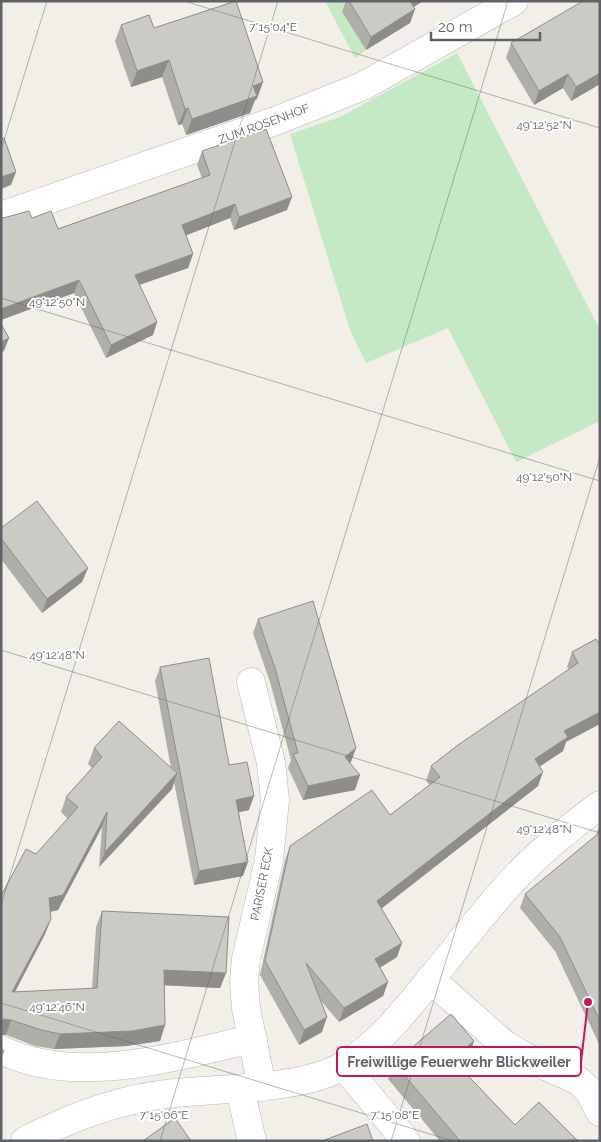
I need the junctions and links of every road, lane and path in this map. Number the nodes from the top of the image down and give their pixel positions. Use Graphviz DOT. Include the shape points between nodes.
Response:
graph roads {
  1 [pos="514,1"];
  2 [pos="1,216"];
  3 [pos="251,682"];
  4 [pos="600,804"];
  5 [pos="430,979"];
  6 [pos="253,1039"];
  7 [pos="1,1050"];
  8 [pos="344,1066"];
  9 [pos="251,1088"];
  10 [pos="600,1112"];
  11 [pos="25,1141"];
  12 [pos="252,1141"];
  13 [pos="406,1141"];
  1 -- 2 [label="street, ZUM ROSENHOF" via="363,86 278,120"];
  3 -- 6 [label="street, PARISER ECK" via="271,763 276,800 269,860 246,959 246,1008"];
  4 -- 5 [label="street" via="557,838 512,881"];
  5 -- 8 [label="street" via="377,1040"];
  5 -- 10 [label="street" via="505,1045 579,1081 589,1091"];
  6 -- 7 [label="street" via="136,1063 81,1067 43,1064"];
  6 -- 9 [label="street, PARISER ECK"];
  8 -- 9 [label="street" via="308,1078"];
  8 -- 13 [label="street"];
  9 -- 11 [label="street" via="173,1093 114,1105 61,1122"];
  9 -- 12 [label="street, PARISER ECK"];
}
